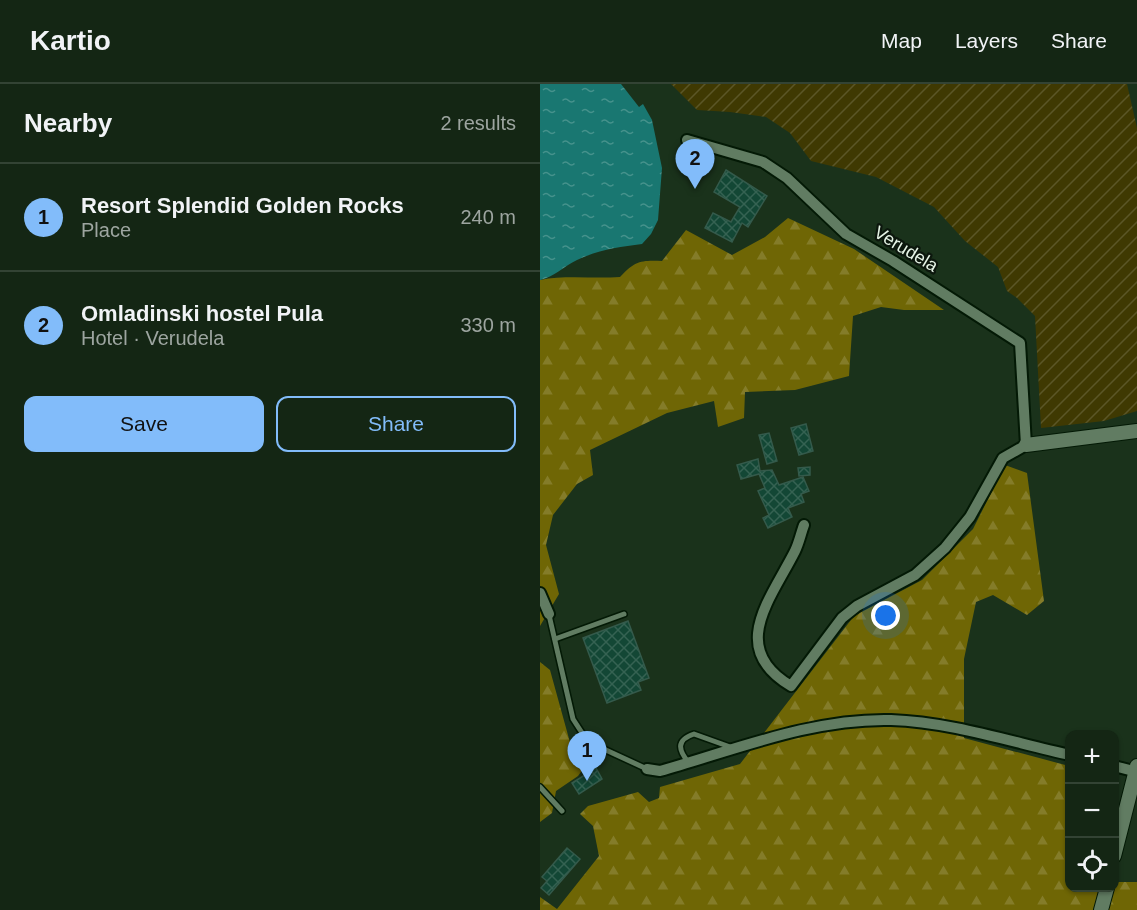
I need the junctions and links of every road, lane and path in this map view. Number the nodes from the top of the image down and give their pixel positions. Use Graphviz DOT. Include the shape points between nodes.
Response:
graph roads {
  1 [pos="687,140"];
  2 [pos="1137,424"];
  3 [pos="1137,431"];
  4 [pos="1121,433"];
  5 [pos="1137,439"];
  6 [pos="1026,445"];
  7 [pos="804,525"];
  8 [pos="540,593"];
  9 [pos="549,614"];
  10 [pos="624,615"];
  11 [pos="555,639"];
  12 [pos="734,749"];
  13 [pos="1065,755"];
  14 [pos="689,763"];
  15 [pos="1119,767"];
  16 [pos="647,769"];
  17 [pos="1137,770"];
  18 [pos="540,787"];
  19 [pos="562,811"];
  20 [pos="1119,838"];
  21 [pos="1106,892"];
  22 [pos="1101,910"];
  1 -- 6 [label="street, Verudela" via="763,162 787,178 846,234 1020,343"];
  2 -- 4 [label="main road"];
  3 -- 4 [label="main road"];
  4 -- 5 [label="main road"];
  4 -- 6 [label="main road"];
  6 -- 7 [label="street" via="1003,458 970,517 945,548 915,575 842,618 791,686 775,677 764,663 757,631 763,609 796,549"];
  8 -- 9 [label="street"];
  9 -- 11 [label="lane"];
  10 -- 11 [label="lane"];
  11 -- 16 [label="lane" via="573,719 584,736"];
  12 -- 13 [label="street" via="822,727 891,720 957,729"];
  12 -- 14 [label="street"];
  12 -- 14 [label="lane" via="694,734 681,742"];
  14 -- 16 [label="street" via="660,771"];
  15 -- 17 [label="street"];
  17 -- 20 [label="main road"];
  18 -- 19 [label="lane"];
  21 -- 22 [label="main road"];
}
